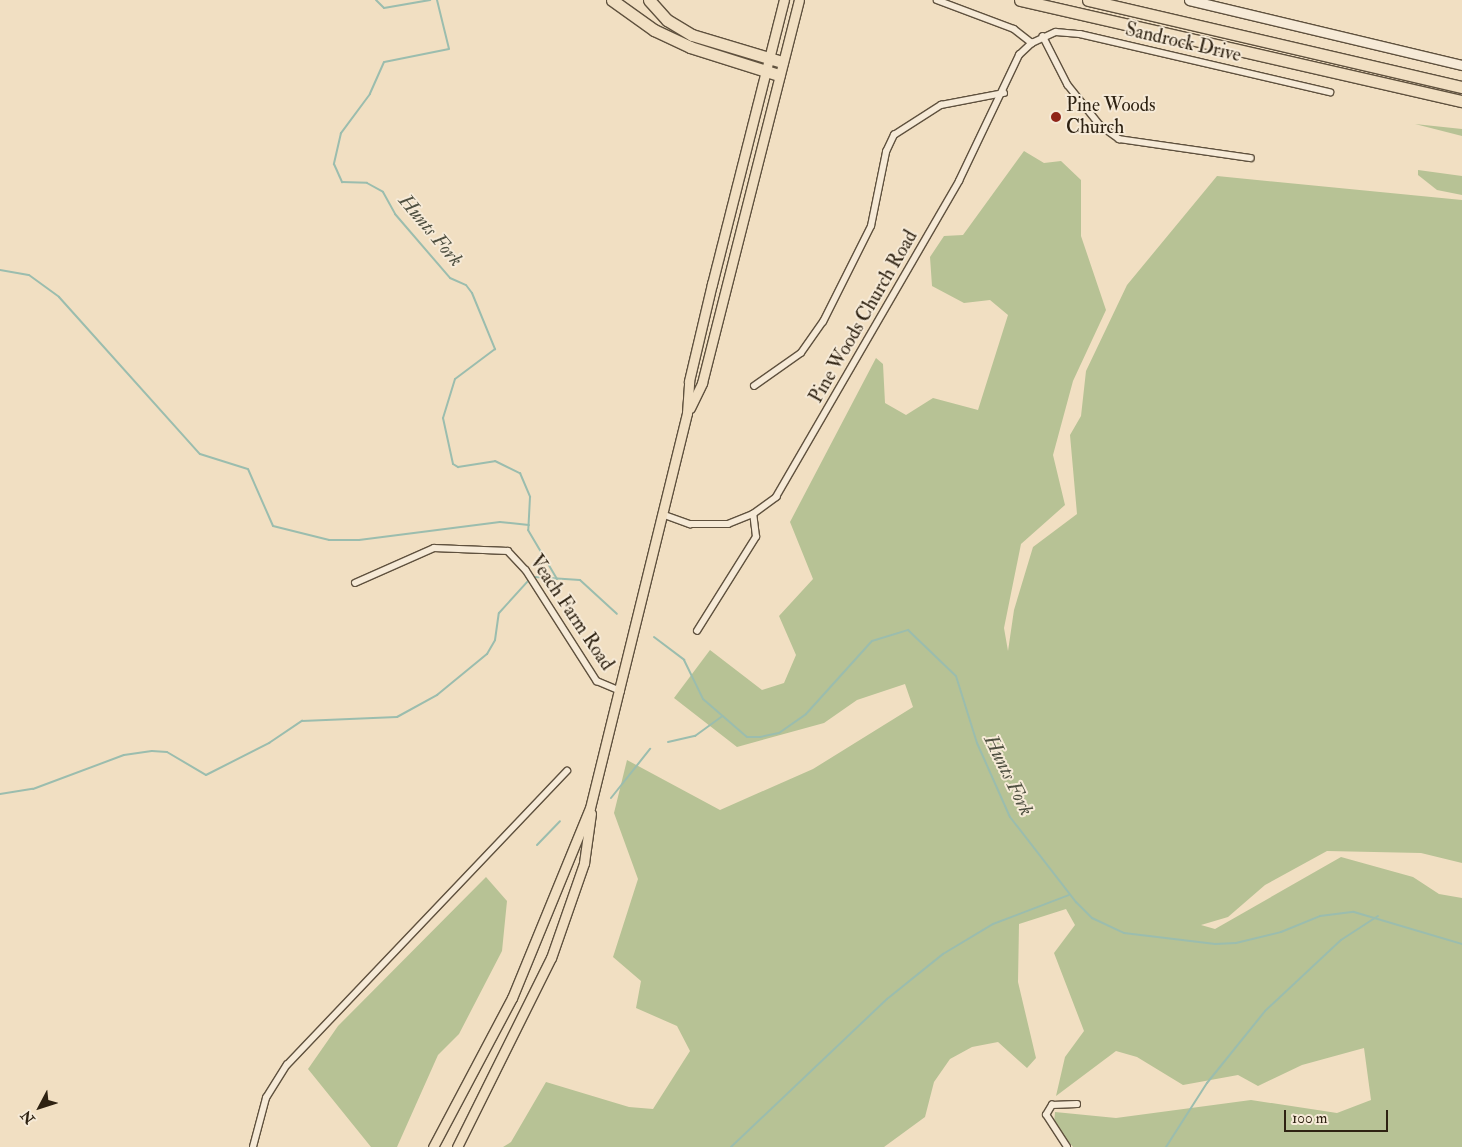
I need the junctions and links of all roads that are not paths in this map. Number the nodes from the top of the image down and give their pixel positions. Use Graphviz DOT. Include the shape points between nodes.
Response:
graph roads {
  1 [pos="612,0"];
  2 [pos="649,0"];
  3 [pos="784,0"];
  4 [pos="799,0"];
  5 [pos="937,0"];
  6 [pos="1020,0"];
  7 [pos="1088,0"];
  8 [pos="1189,0"];
  9 [pos="1043,36"];
  10 [pos="1032,42"];
  11 [pos="766,57"];
  12 [pos="782,62"];
  13 [pos="1462,65"];
  14 [pos="764,70"];
  15 [pos="779,75"];
  16 [pos="1462,87"];
  17 [pos="1004,92"];
  18 [pos="1330,92"];
  19 [pos="1462,101"];
  20 [pos="1250,158"];
  21 [pos="754,386"];
  22 [pos="687,412"];
  23 [pos="662,514"];
  24 [pos="753,514"];
  25 [pos="354,583"];
  26 [pos="696,631"];
  27 [pos="621,691"];
  28 [pos="567,771"];
  29 [pos="590,808"];
  30 [pos="1077,1104"];
  31 [pos="253,1147"];
  32 [pos="433,1147"];
  33 [pos="457,1147"];
  34 [pos="1067,1147"];
  1 -- 14 [label="highway" via="654,30 690,47"];
  2 -- 11 [label="highway" via="667,20 692,35"];
  3 -- 11 [label="main road"];
  4 -- 12 [label="main road"];
  5 -- 10 [label="street" via="1014,28"];
  6 -- 19 [label="highway"];
  7 -- 16 [label="highway"];
  8 -- 13 [label="street"];
  9 -- 10 [label="street, Sandrock Drive"];
  9 -- 18 [label="street, Sandrock Drive" via="1056,32 1080,34"];
  9 -- 20 [label="street" via="1068,85 1100,125 1118,139"];
  10 -- 17 [label="street, Pine Woods Church Road" via="1019,55"];
  11 -- 12 [label="highway"];
  11 -- 14 [label="main road"];
  12 -- 15 [label="main road"];
  14 -- 15 [label="highway"];
  14 -- 22 [label="main road" via="689,381"];
  15 -- 22 [label="main road" via="702,383"];
  17 -- 21 [label="street" via="940,105 894,135 886,152 870,228 823,322 800,353"];
  17 -- 24 [label="street, Pine Woods Church Road" via="958,183 795,471 776,498"];
  22 -- 23 [label="main road"];
  23 -- 24 [label="street, Pine Woods Church Road" via="710,526"];
  23 -- 27 [label="main road"];
  24 -- 26 [label="street" via="756,537"];
  25 -- 27 [label="street, Veach Farm Road" via="434,548 508,551 526,570 597,681"];
  27 -- 29 [label="main road"];
  28 -- 31 [label="street" via="287,1065 266,1098"];
  29 -- 32 [label="main road" via="512,998"];
  29 -- 33 [label="main road" via="584,863 552,958"];
  30 -- 34 [label="street" via="1052,1104 1046,1116"];
}
